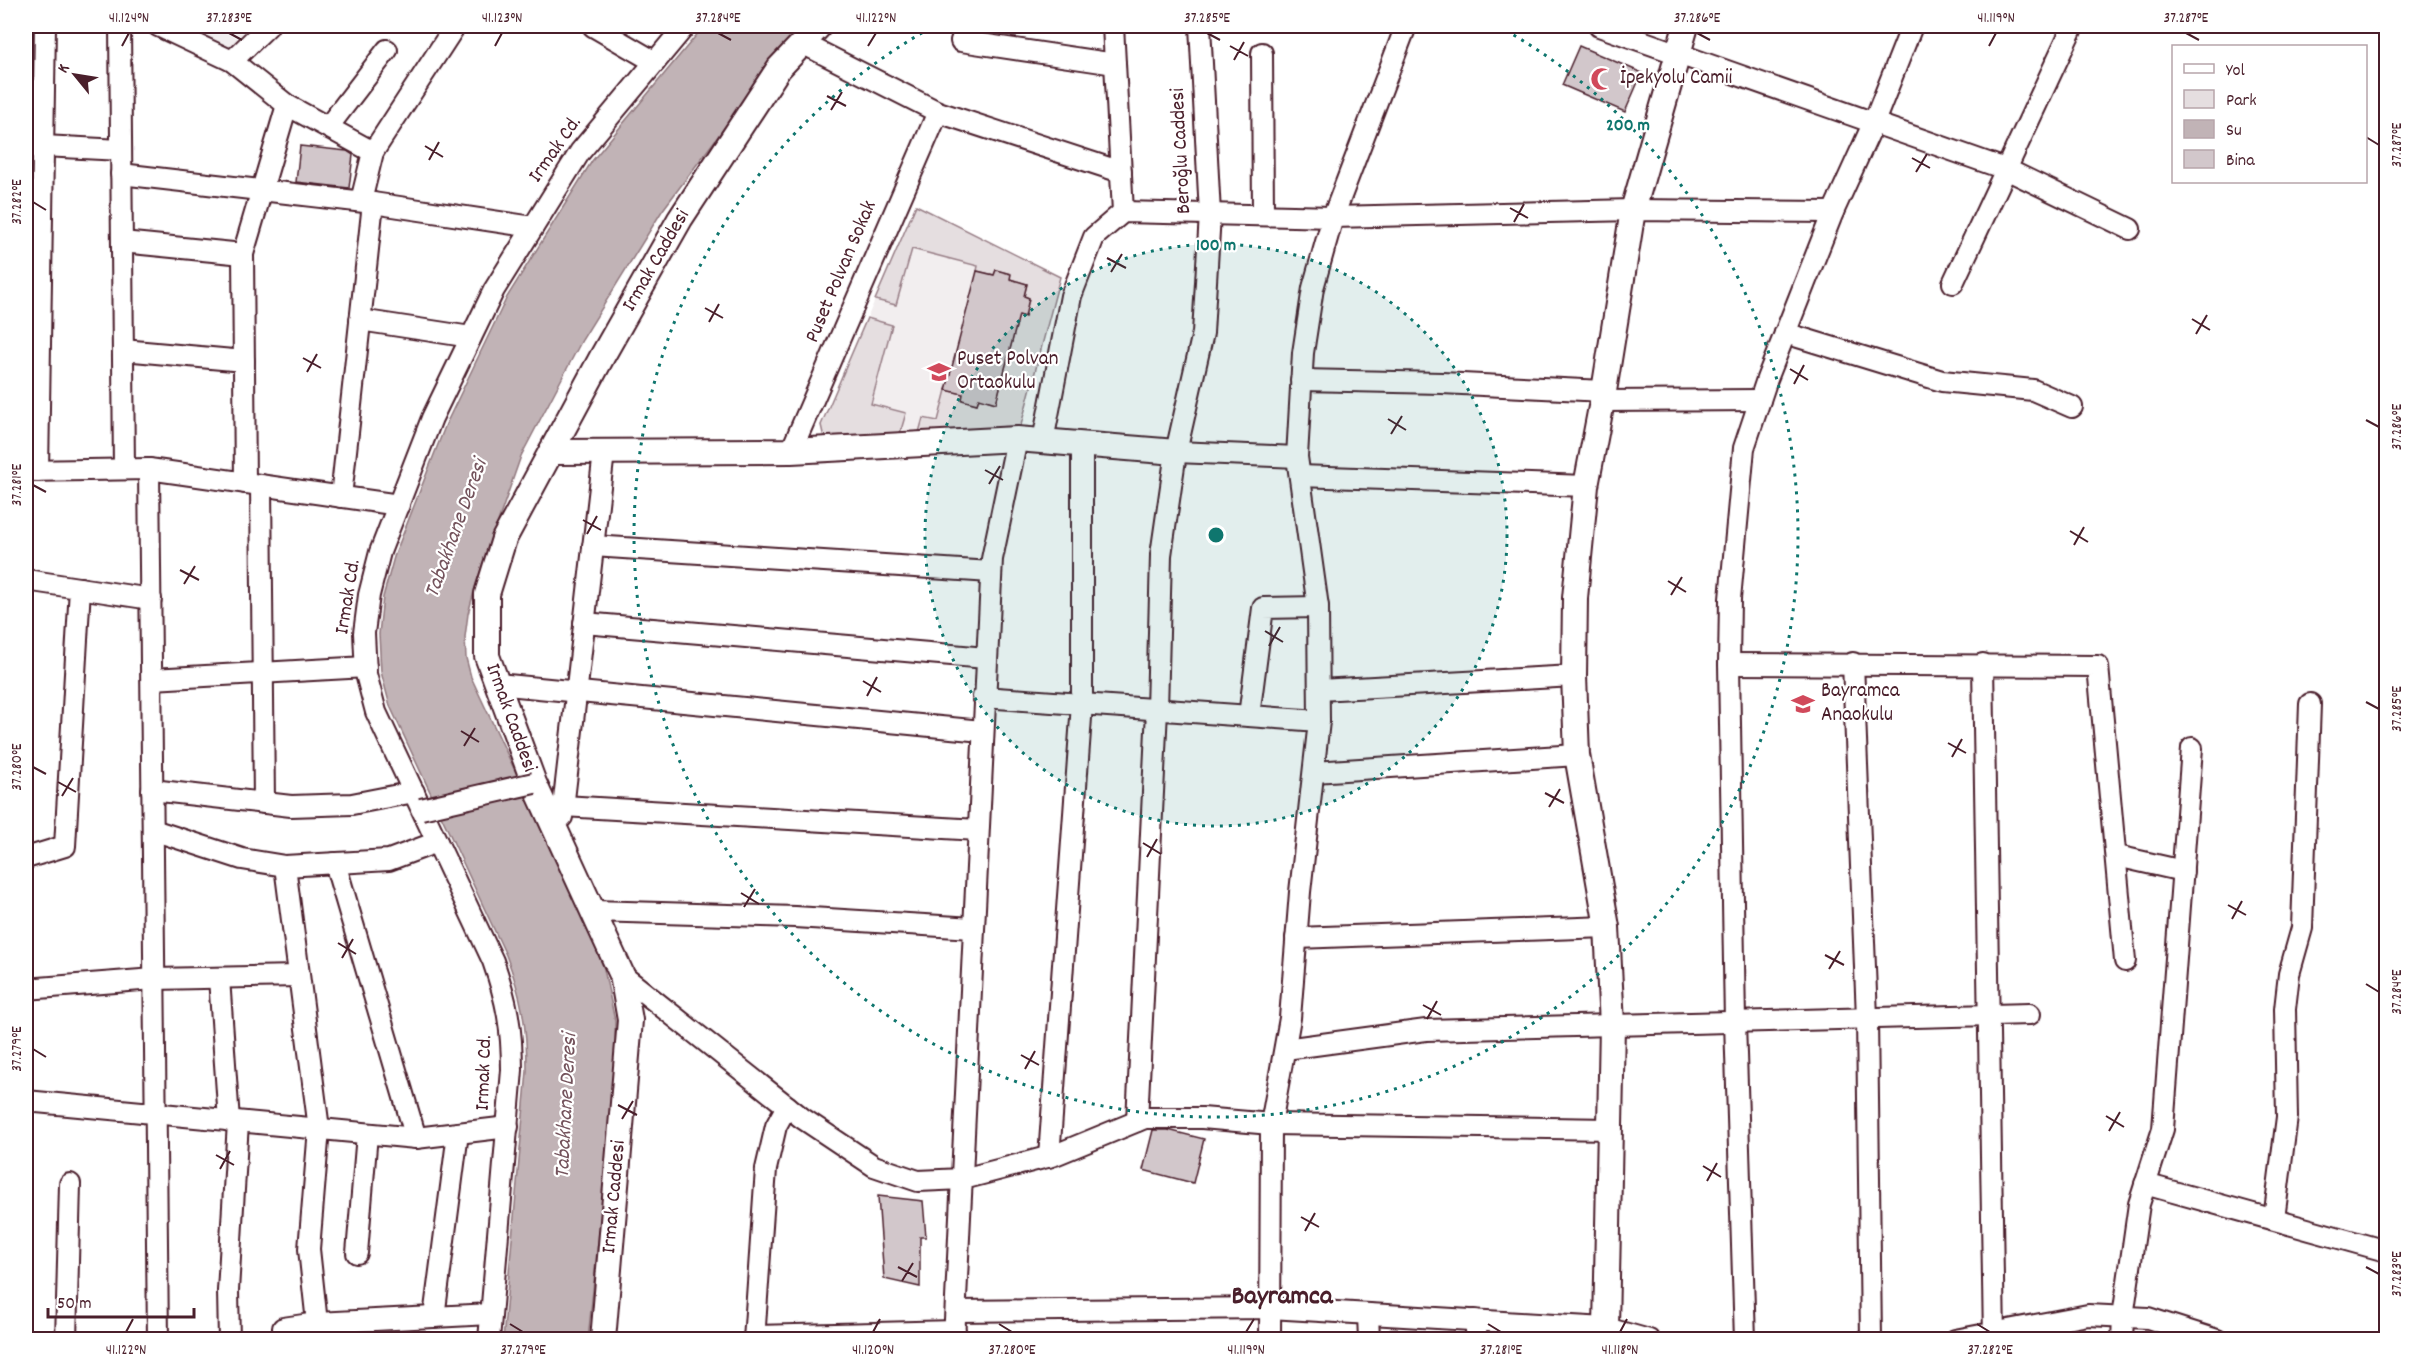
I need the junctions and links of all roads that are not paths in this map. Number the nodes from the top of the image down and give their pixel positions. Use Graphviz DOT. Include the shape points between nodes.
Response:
graph roads {
  1 [pos="45,26"];
  2 [pos="120,26"];
  3 [pos="158,26"];
  4 [pos="268,26"];
  5 [pos="455,26"];
  6 [pos="593,26"];
  7 [pos="685,26"];
  8 [pos="819,26"];
  9 [pos="967,26"];
  10 [pos="1113,26"];
  11 [pos="1200,26"];
  12 [pos="1406,26"];
  13 [pos="1599,26"];
  14 [pos="1686,26"];
  15 [pos="1912,26"];
  16 [pos="2073,26"];
  17 [pos="802,44"];
  18 [pos="387,50"];
  19 [pos="1262,53"];
  20 [pos="1678,53"];
  21 [pos="232,62"];
  22 [pos="655,62"];
  23 [pos="1115,64"];
  24 [pos="287,105"];
  25 [pos="938,112"];
  26 [pos="1874,122"];
  27 [pos="328,127"];
  28 [pos="43,146"];
  29 [pos="121,150"];
  30 [pos="373,152"];
  31 [pos="2008,170"];
  32 [pos="1121,172"];
  33 [pos="34,173"];
  34 [pos="121,174"];
  35 [pos="262,189"];
  36 [pos="367,202"];
  37 [pos="1633,210"];
  38 [pos="1124,212"];
  39 [pos="1833,212"];
  40 [pos="1210,214"];
  41 [pos="1263,215"];
  42 [pos="1333,217"];
  43 [pos="533,227"];
  44 [pos="2130,229"];
  45 [pos="122,242"];
  46 [pos="243,254"];
  47 [pos="1953,283"];
  48 [pos="360,320"];
  49 [pos="1785,333"];
  50 [pos="471,337"];
  51 [pos="123,350"];
  52 [pos="244,361"];
  53 [pos="1301,380"];
  54 [pos="1603,396"];
  55 [pos="1760,400"];
  56 [pos="2072,407"];
  57 [pos="1017,440"];
  58 [pos="1043,441"];
  59 [pos="1082,445"];
  60 [pos="791,451"];
  61 [pos="551,452"];
  62 [pos="604,452"];
  63 [pos="1176,452"];
  64 [pos="1299,467"];
  65 [pos="124,469"];
  66 [pos="149,469"];
  67 [pos="32,471"];
  68 [pos="253,484"];
  69 [pos="1586,486"];
  70 [pos="341,496"];
  71 [pos="399,505"];
  72 [pos="593,546"];
  73 [pos="991,572"];
  74 [pos="26,580"];
  75 [pos="80,588"];
  76 [pos="151,599"];
  77 [pos="1318,607"];
  78 [pos="584,623"];
  79 [pos="986,658"];
  80 [pos="1853,663"];
  81 [pos="1729,664"];
  82 [pos="1983,664"];
  83 [pos="366,667"];
  84 [pos="263,672"];
  85 [pos="1574,676"];
  86 [pos="152,679"];
  87 [pos="497,684"];
  88 [pos="1319,690"];
  89 [pos="576,691"];
  90 [pos="983,697"];
  91 [pos="1082,704"];
  92 [pos="2310,704"];
  93 [pos="1157,710"];
  94 [pos="1249,716"];
  95 [pos="1319,722"];
  96 [pos="982,731"];
  97 [pos="2192,748"];
  98 [pos="1577,755"];
  99 [pos="1314,772"];
  100 [pos="534,783"];
  101 [pos="152,790"];
  102 [pos="417,800"];
  103 [pos="264,803"];
  104 [pos="563,806"];
  105 [pos="153,830"];
  106 [pos="978,830"];
  107 [pos="560,838"];
  108 [pos="437,842"];
  109 [pos="2117,856"];
  110 [pos="26,858"];
  111 [pos="335,863"];
  112 [pos="285,866"];
  113 [pos="2183,871"];
  114 [pos="593,911"];
  115 [pos="973,927"];
  116 [pos="1607,927"];
  117 [pos="1296,938"];
  118 [pos="2125,961"];
  119 [pos="622,975"];
  120 [pos="299,976"];
  121 [pos="219,978"];
  122 [pos="154,979"];
  123 [pos="26,989"];
  124 [pos="2031,1014"];
  125 [pos="1989,1015"];
  126 [pos="1867,1018"];
  127 [pos="1736,1022"];
  128 [pos="1612,1025"];
  129 [pos="1285,1049"];
  130 [pos="26,1101"];
  131 [pos="787,1106"];
  132 [pos="156,1115"];
  133 [pos="1137,1121"];
  134 [pos="233,1122"];
  135 [pos="1271,1124"];
  136 [pos="508,1127"];
  137 [pos="1611,1129"];
  138 [pos="319,1130"];
  139 [pos="458,1133"];
  140 [pos="367,1134"];
  141 [pos="416,1138"];
  142 [pos="1048,1157"];
  143 [pos="963,1179"];
  144 [pos="70,1184"];
  145 [pos="2145,1184"];
  146 [pos="2274,1219"];
  147 [pos="2386,1251"];
  148 [pos="357,1253"];
  149 [pos="1270,1308"];
  150 [pos="957,1311"];
  151 [pos="491,1314"];
  152 [pos="1368,1314"];
  153 [pos="434,1317"];
  154 [pos="2123,1317"];
  155 [pos="317,1323"];
  156 [pos="1606,1328"];
  157 [pos="1476,1330"];
  158 [pos="1575,1333"];
  159 [pos="954,1335"];
  160 [pos="1994,1336"];
  161 [pos="754,1338"];
  162 [pos="66,1340"];
  163 [pos="158,1340"];
  164 [pos="229,1340"];
  165 [pos="285,1340"];
  166 [pos="489,1340"];
  167 [pos="603,1340"];
  168 [pos="1270,1340"];
  169 [pos="1369,1340"];
  170 [pos="1648,1340"];
  171 [pos="1745,1340"];
  172 [pos="1871,1340"];
  173 [pos="1955,1340"];
  174 [pos="2122,1340"];
  175 [pos="2217,1340"];
  1 -- 28 [label="street"];
  2 -- 29 [label="street"];
  3 -- 21 [label="street"];
  4 -- 21 [label="street"];
  5 -- 30 [label="street"];
  6 -- 22 [label="street"];
  7 -- 22 [label="street, Irmak Cd."];
  8 -- 17 [label="street, Irmak Caddesi"];
  9 -- 23 [label="street" via="961,40"];
  10 -- 23 [label="street"];
  11 -- 40 [label="street, Beroğlu Caddesi"];
  12 -- 42 [label="street"];
  13 -- 20 [label="street"];
  14 -- 20 [label="street"];
  15 -- 26 [label="street"];
  16 -- 31 [label="street"];
  17 -- 25 [label="street"];
  17 -- 61 [label="street, Irmak Caddesi" via="778,68 680,219"];
  18 -- 27 [label="street"];
  19 -- 41 [label="street"];
  20 -- 26 [label="street"];
  20 -- 37 [label="street"];
  21 -- 24 [label="street"];
  22 -- 43 [label="street, Irmak Cd." via="580,152"];
  23 -- 32 [label="street"];
  24 -- 27 [label="street"];
  24 -- 35 [label="street"];
  25 -- 32 [label="street"];
  25 -- 60 [label="street, Puset Polvan Sokak"];
  26 -- 31 [label="street"];
  26 -- 39 [label="street"];
  27 -- 30 [label="street"];
  28 -- 29 [label="street"];
  28 -- 33 [label="street"];
  29 -- 34 [label="street"];
  30 -- 36 [label="street"];
  31 -- 44 [label="street"];
  31 -- 47 [label="street"];
  32 -- 38 [label="street"];
  33 -- 67 [label="street"];
  34 -- 35 [label="street"];
  34 -- 45 [label="street"];
  35 -- 36 [label="street"];
  35 -- 46 [label="street"];
  36 -- 43 [label="street"];
  36 -- 48 [label="street"];
  37 -- 39 [label="street"];
  37 -- 42 [label="street"];
  37 -- 54 [label="street"];
  38 -- 40 [label="street"];
  38 -- 58 [label="street" via="1094,237 1071,296"];
  39 -- 49 [label="street"];
  40 -- 41 [label="street"];
  40 -- 63 [label="street, Beroğlu Caddesi" via="1203,333"];
  41 -- 42 [label="street"];
  42 -- 53 [label="street" via="1313,288"];
  43 -- 50 [label="street, Irmak Cd." via="494,290"];
  45 -- 46 [label="street"];
  45 -- 51 [label="street"];
  46 -- 52 [label="street"];
  48 -- 50 [label="street"];
  48 -- 70 [label="street"];
  49 -- 55 [label="street"];
  49 -- 56 [label="street" via="1942,381 2033,390"];
  50 -- 71 [label="street, Irmak Cd." via="432,418"];
  51 -- 52 [label="street"];
  51 -- 65 [label="street"];
  52 -- 68 [label="street"];
  53 -- 54 [label="street" via="1442,383"];
  53 -- 64 [label="street"];
  54 -- 55 [label="street"];
  54 -- 69 [label="street"];
  55 -- 81 [label="street" via="1744,448 1730,599"];
  57 -- 58 [label="street"];
  57 -- 60 [label="street"];
  57 -- 73 [label="street"];
  58 -- 59 [label="street"];
  59 -- 63 [label="street"];
  59 -- 91 [label="street"];
  60 -- 62 [label="street"];
  61 -- 62 [label="street"];
  61 -- 87 [label="street, Irmak Caddesi" via="504,539 486,594 487,656"];
  62 -- 72 [label="street"];
  63 -- 64 [label="street"];
  63 -- 93 [label="street, Beroğlu Caddesi" via="1161,555"];
  64 -- 69 [label="street"];
  64 -- 77 [label="street"];
  65 -- 66 [label="street"];
  65 -- 67 [label="street"];
  66 -- 68 [label="street"];
  66 -- 76 [label="street"];
  68 -- 70 [label="street"];
  68 -- 84 [label="street"];
  69 -- 85 [label="street" via="1575,598"];
  70 -- 71 [label="street"];
  71 -- 83 [label="street, Irmak Cd." via="369,594 364,633"];
  72 -- 73 [label="street"];
  72 -- 78 [label="street"];
  73 -- 79 [label="street"];
  74 -- 75 [label="street"];
  75 -- 76 [label="street"];
  75 -- 110 [label="street" via="64,846"];
  76 -- 86 [label="street"];
  77 -- 88 [label="street"];
  77 -- 94 [label="street" via="1263,608"];
  78 -- 79 [label="street"];
  78 -- 89 [label="street"];
  79 -- 90 [label="street"];
  80 -- 81 [label="street"];
  80 -- 82 [label="street"];
  80 -- 126 [label="street"];
  81 -- 127 [label="street"];
  82 -- 109 [label="street" via="2098,666"];
  82 -- 125 [label="street"];
  83 -- 84 [label="street"];
  83 -- 102 [label="street, Irmak Cd." via="376,712"];
  84 -- 86 [label="street"];
  84 -- 103 [label="street"];
  85 -- 88 [label="street"];
  85 -- 98 [label="street"];
  86 -- 101 [label="street"];
  87 -- 89 [label="street"];
  87 -- 100 [label="street, Irmak Caddesi"];
  88 -- 95 [label="street"];
  89 -- 96 [label="street"];
  89 -- 104 [label="street"];
  90 -- 91 [label="street"];
  90 -- 96 [label="street"];
  91 -- 93 [label="street"];
  91 -- 142 [label="street"];
  92 -- 146 [label="street" via="2302,928 2289,974 2287,1117"];
  93 -- 94 [label="street"];
  93 -- 133 [label="street, Beroğlu Caddesi"];
  94 -- 95 [label="street"];
  95 -- 99 [label="street"];
  96 -- 106 [label="street"];
  97 -- 113 [label="street"];
  98 -- 99 [label="street"];
  98 -- 116 [label="street"];
  99 -- 117 [label="street"];
  100 -- 102 [label="street, bridge"];
  100 -- 107 [label="street, Irmak Caddesi"];
  101 -- 103 [label="street"];
  101 -- 105 [label="street"];
  102 -- 103 [label="street" via="291,806"];
  102 -- 108 [label="street, Irmak Cd."];
  104 -- 106 [label="street"];
  104 -- 107 [label="street"];
  105 -- 112 [label="street" via="242,859"];
  105 -- 122 [label="street"];
  106 -- 115 [label="street"];
  107 -- 114 [label="street, Irmak Caddesi"];
  108 -- 111 [label="street" via="389,860"];
  108 -- 136 [label="street, Irmak Cd." via="506,995 512,1032"];
  109 -- 113 [label="street"];
  109 -- 118 [label="street"];
  111 -- 112 [label="street"];
  111 -- 141 [label="street"];
  112 -- 120 [label="street"];
  113 -- 145 [label="street" via="2163,1129"];
  114 -- 115 [label="street"];
  114 -- 119 [label="street, Irmak Caddesi"];
  115 -- 143 [label="street"];
  116 -- 117 [label="street"];
  116 -- 128 [label="street"];
  117 -- 129 [label="street"];
  119 -- 131 [label="street"];
  119 -- 167 [label="street, Irmak Caddesi" via="630,1020"];
  120 -- 121 [label="street"];
  120 -- 138 [label="street"];
  121 -- 122 [label="street"];
  121 -- 134 [label="street"];
  122 -- 123 [label="street"];
  122 -- 132 [label="street"];
  124 -- 125 [label="street"];
  125 -- 126 [label="street"];
  125 -- 160 [label="street"];
  126 -- 127 [label="street"];
  126 -- 172 [label="street"];
  127 -- 128 [label="street"];
  127 -- 171 [label="street"];
  128 -- 129 [label="street" via="1426,1030"];
  128 -- 137 [label="street"];
  129 -- 135 [label="street"];
  130 -- 132 [label="street"];
  131 -- 143 [label="street" via="874,1166 918,1181"];
  131 -- 161 [label="street" via="776,1126 766,1169"];
  132 -- 134 [label="street"];
  132 -- 163 [label="street"];
  133 -- 135 [label="street" via="1202,1118"];
  133 -- 142 [label="street"];
  134 -- 138 [label="street"];
  134 -- 164 [label="street"];
  135 -- 137 [label="street"];
  135 -- 149 [label="street"];
  136 -- 139 [label="street"];
  136 -- 151 [label="street, Irmak Cd."];
  137 -- 156 [label="street"];
  138 -- 140 [label="street"];
  138 -- 155 [label="street" via="309,1249"];
  139 -- 141 [label="street"];
  139 -- 153 [label="street"];
  140 -- 141 [label="street"];
  140 -- 148 [label="street"];
  142 -- 143 [label="street"];
  143 -- 150 [label="street"];
  144 -- 162 [label="street"];
  145 -- 146 [label="street"];
  145 -- 154 [label="street"];
  146 -- 147 [label="street"];
  149 -- 150 [label="street"];
  149 -- 152 [label="street"];
  149 -- 168 [label="street"];
  150 -- 159 [label="street"];
  151 -- 153 [label="street"];
  151 -- 166 [label="street, Irmak Cd."];
  152 -- 157 [label="street"];
  152 -- 169 [label="street"];
  153 -- 155 [label="street"];
  154 -- 160 [label="street" via="2088,1315"];
  154 -- 174 [label="street"];
  154 -- 175 [label="street" via="2148,1318"];
  155 -- 165 [label="street" via="283,1328"];
  156 -- 158 [label="street"];
  156 -- 170 [label="street"];
  157 -- 158 [label="street"];
  159 -- 161 [label="street"];
  160 -- 173 [label="street"];
}
